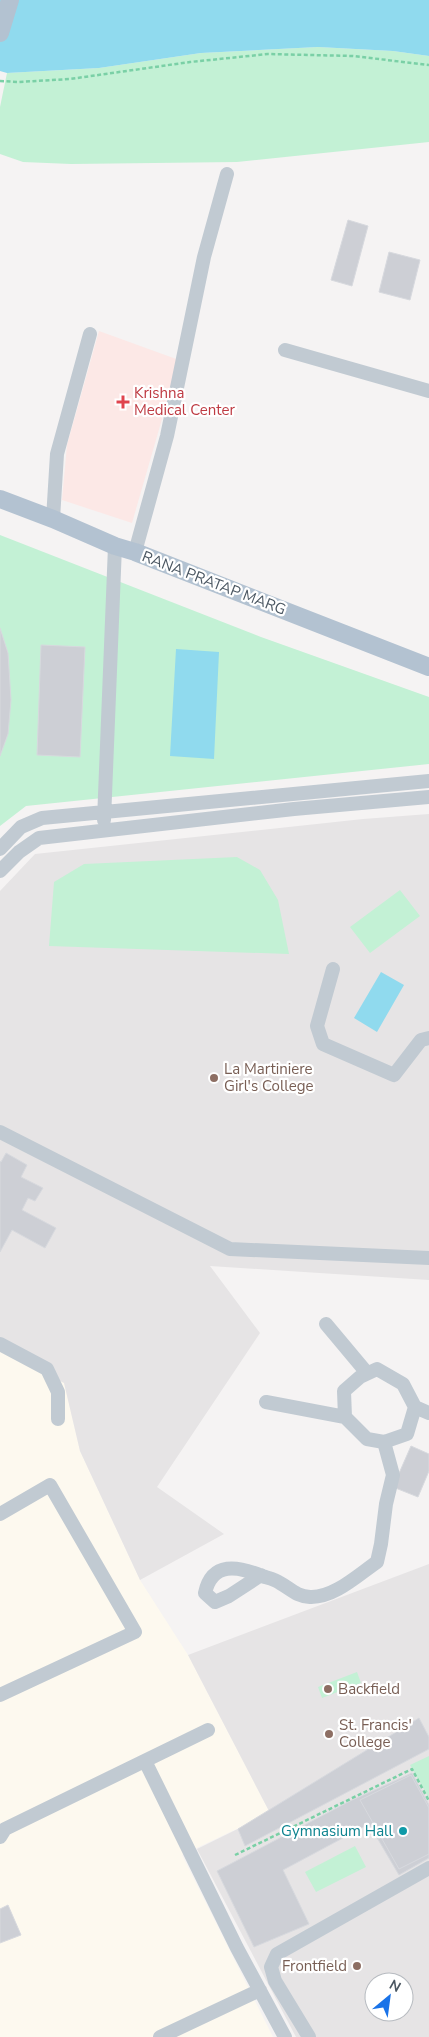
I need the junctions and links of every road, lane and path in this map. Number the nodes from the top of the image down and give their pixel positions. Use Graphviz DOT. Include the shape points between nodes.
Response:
graph roads {
  1 [pos="10,0"];
  2 [pos="0,33"];
  3 [pos="429,64"];
  4 [pos="0,81"];
  5 [pos="227,174"];
  6 [pos="90,334"];
  7 [pos="285,350"];
  8 [pos="429,390"];
  9 [pos="0,499"];
  10 [pos="53,519"];
  11 [pos="115,546"];
  12 [pos="135,552"];
  13 [pos="429,667"];
  14 [pos="429,781"];
  15 [pos="429,797"];
  16 [pos="104,812"];
  17 [pos="104,830"];
  18 [pos="0,849"];
  19 [pos="0,871"];
  20 [pos="333,969"];
  21 [pos="429,1038"];
  22 [pos="0,1132"];
  23 [pos="429,1258"];
  24 [pos="326,1324"];
  25 [pos="0,1344"];
  26 [pos="367,1373"];
  27 [pos="266,1402"];
  28 [pos="415,1407"];
  29 [pos="429,1413"];
  30 [pos="344,1417"];
  31 [pos="58,1419"];
  32 [pos="384,1442"];
  33 [pos="0,1514"];
  34 [pos="261,1575"];
  35 [pos="0,1695"];
  36 [pos="208,1730"];
  37 [pos="145,1761"];
  38 [pos="429,1801"];
  39 [pos="0,1837"];
  40 [pos="235,1855"];
  41 [pos="429,1868"];
  42 [pos="260,1990"];
  43 [pos="160,2037"];
  44 [pos="285,2037"];
  45 [pos="309,2037"];
  1 -- 2 [label="main road"];
  3 -- 4 [label="path" via="353,56 268,54 70,79"];
  5 -- 12 [label="street" via="204,257 167,436"];
  6 -- 10 [label="street" via="56,454"];
  7 -- 8 [label="street"];
  9 -- 10 [label="main road, RANA PRATAP MARG"];
  10 -- 11 [label="main road, RANA PRATAP MARG"];
  11 -- 12 [label="main road, RANA PRATAP MARG"];
  11 -- 16 [label="street"];
  12 -- 13 [label="main road, RANA PRATAP MARG"];
  14 -- 16 [label="street"];
  15 -- 17 [label="street"];
  16 -- 17 [label="street"];
  16 -- 18 [label="street" via="42,818 21,826"];
  17 -- 19 [label="street" via="39,838"];
  20 -- 21 [label="street" via="317,1026 323,1044 394,1076 421,1040"];
  22 -- 23 [label="street" via="230,1249"];
  24 -- 26 [label="street"];
  25 -- 31 [label="street" via="47,1369 58,1392"];
  26 -- 28 [label="street" via="377,1369 403,1384"];
  26 -- 30 [label="street" via="344,1391"];
  27 -- 30 [label="street"];
  28 -- 29 [label="street"];
  28 -- 32 [label="street" via="407,1434"];
  30 -- 32 [label="street" via="367,1440"];
  32 -- 34 [label="street" via="393,1475 377,1562 329,1594 311,1597 292,1592 279,1582"];
  33 -- 35 [label="street" via="50,1485 135,1632"];
  36 -- 37 [label="street"];
  37 -- 39 [label="street" via="5,1829"];
  37 -- 42 [label="street"];
  38 -- 40 [label="path" via="412,1769"];
  41 -- 45 [label="street" via="277,1954 271,1967 275,1981"];
  42 -- 43 [label="street"];
  42 -- 44 [label="street"];
}
